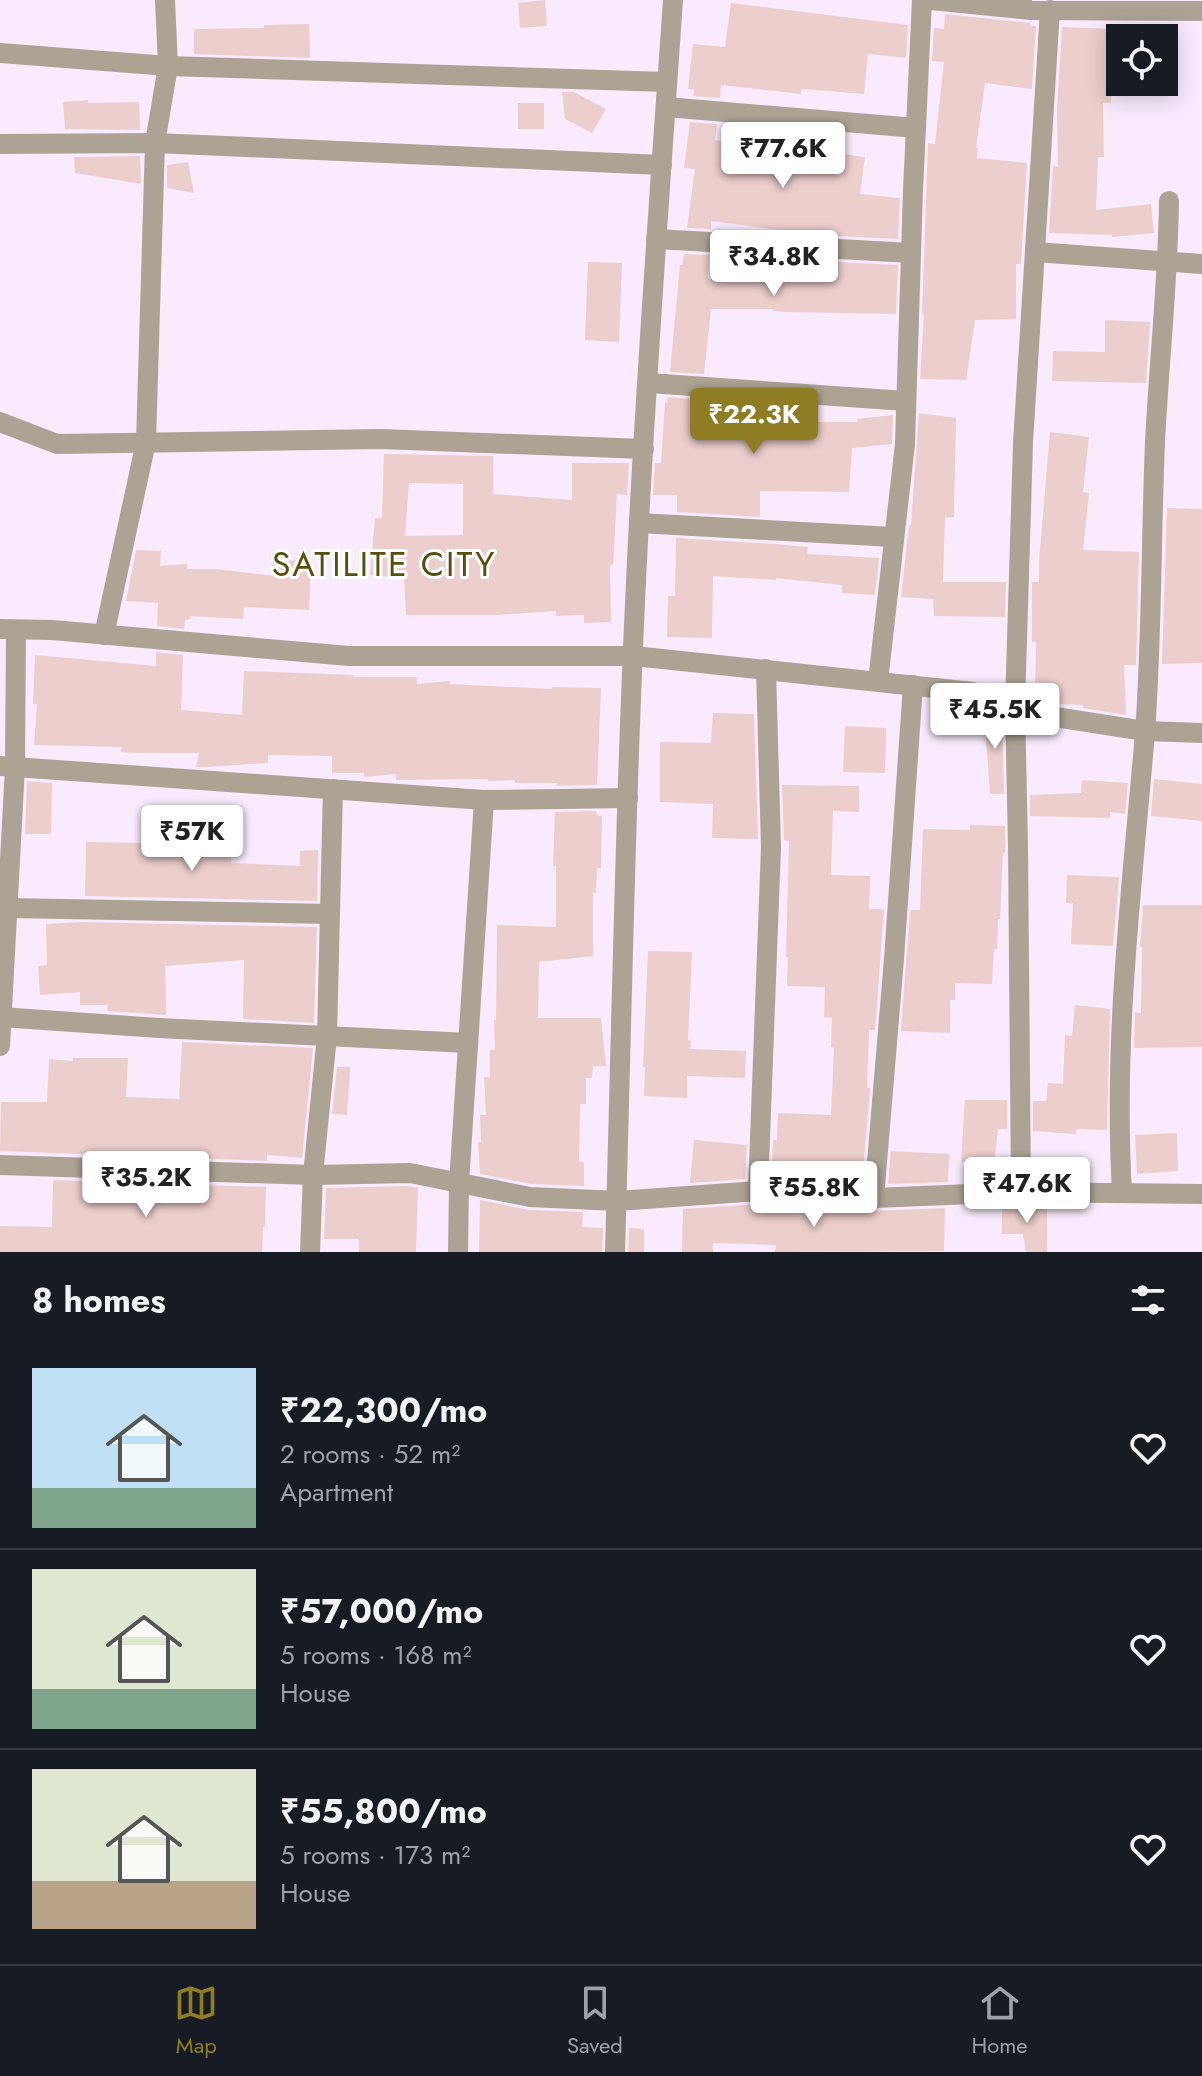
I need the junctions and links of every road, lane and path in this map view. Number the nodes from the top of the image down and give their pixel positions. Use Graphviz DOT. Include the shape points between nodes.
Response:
graph roads {
  1 [pos="165,0"];
  2 [pos="673,0"];
  3 [pos="922,0"];
  4 [pos="931,0"];
  5 [pos="1050,10"];
  6 [pos="1202,11"];
  7 [pos="0,53"];
  8 [pos="168,66"];
  9 [pos="667,82"];
  10 [pos="666,107"];
  11 [pos="916,128"];
  12 [pos="155,143"];
  13 [pos="0,144"];
  14 [pos="662,165"];
  15 [pos="1169,201"];
  16 [pos="656,239"];
  17 [pos="1035,252"];
  18 [pos="911,253"];
  19 [pos="1168,262"];
  20 [pos="1202,264"];
  21 [pos="648,383"];
  22 [pos="906,401"];
  23 [pos="0,422"];
  24 [pos="146,442"];
  25 [pos="644,449"];
  26 [pos="639,523"];
  27 [pos="893,537"];
  28 [pos="8,629"];
  29 [pos="104,635"];
  30 [pos="634,656"];
  31 [pos="766,669"];
  32 [pos="878,681"];
  33 [pos="913,685"];
  34 [pos="1015,705"];
  35 [pos="1145,731"];
  36 [pos="1202,733"];
  37 [pos="8,766"];
  38 [pos="333,789"];
  39 [pos="628,798"];
  40 [pos="484,800"];
  41 [pos="8,908"];
  42 [pos="330,914"];
  43 [pos="1,1017"];
  44 [pos="327,1036"];
  45 [pos="468,1043"];
  46 [pos="0,1046"];
  47 [pos="0,1165"];
  48 [pos="313,1175"];
  49 [pos="459,1183"];
  50 [pos="758,1191"];
  51 [pos="1021,1192"];
  52 [pos="1122,1192"];
  53 [pos="1202,1194"];
  54 [pos="874,1198"];
  55 [pos="617,1201"];
  56 [pos="310,1252"];
  57 [pos="458,1252"];
  58 [pos="615,1252"];
  1 -- 8 [label="street"];
  2 -- 9 [label="street"];
  3 -- 11 [label="street"];
  4 -- 5 [label="street"];
  5 -- 6 [label="street"];
  5 -- 17 [label="street"];
  7 -- 8 [label="street"];
  8 -- 9 [label="street"];
  8 -- 12 [label="street"];
  9 -- 10 [label="street"];
  10 -- 11 [label="street"];
  10 -- 14 [label="street"];
  11 -- 18 [label="street"];
  12 -- 13 [label="street"];
  12 -- 14 [label="street"];
  12 -- 24 [label="street"];
  14 -- 16 [label="street"];
  15 -- 19 [label="street"];
  16 -- 18 [label="street"];
  16 -- 21 [label="street"];
  17 -- 19 [label="street"];
  17 -- 34 [label="street"];
  18 -- 22 [label="street"];
  19 -- 20 [label="street"];
  19 -- 35 [label="street" via="1155,442"];
  21 -- 22 [label="street"];
  21 -- 25 [label="street"];
  22 -- 27 [label="street"];
  23 -- 24 [label="street" via="57,444"];
  24 -- 25 [label="street" via="381,439"];
  24 -- 29 [label="street"];
  25 -- 26 [label="street"];
  26 -- 27 [label="street"];
  26 -- 30 [label="street"];
  27 -- 32 [label="street"];
  28 -- 29 [label="street"];
  28 -- 37 [label="street"];
  29 -- 30 [label="street" via="349,656"];
  30 -- 31 [label="street"];
  30 -- 39 [label="street"];
  31 -- 32 [label="street"];
  31 -- 50 [label="street" via="771,847"];
  32 -- 33 [label="street"];
  33 -- 34 [label="street" via="973,692"];
  33 -- 54 [label="street"];
  34 -- 35 [label="street"];
  34 -- 51 [label="street"];
  35 -- 36 [label="street"];
  35 -- 52 [label="street" via="1123,989"];
  37 -- 38 [label="street"];
  37 -- 41 [label="street"];
  38 -- 40 [label="street"];
  38 -- 42 [label="street"];
  39 -- 40 [label="street"];
  39 -- 55 [label="street"];
  40 -- 45 [label="street"];
  41 -- 42 [label="street"];
  41 -- 43 [label="street"];
  42 -- 44 [label="street"];
  43 -- 44 [label="street"];
  43 -- 46 [label="street"];
  44 -- 45 [label="street"];
  44 -- 48 [label="street"];
  45 -- 49 [label="street"];
  47 -- 48 [label="street"];
  48 -- 49 [label="street" via="410,1173"];
  48 -- 56 [label="street"];
  49 -- 55 [label="street" via="530,1197"];
  49 -- 57 [label="street"];
  50 -- 54 [label="street"];
  50 -- 55 [label="street"];
  51 -- 52 [label="street"];
  51 -- 54 [label="street"];
  52 -- 53 [label="street"];
  55 -- 58 [label="street"];
}
